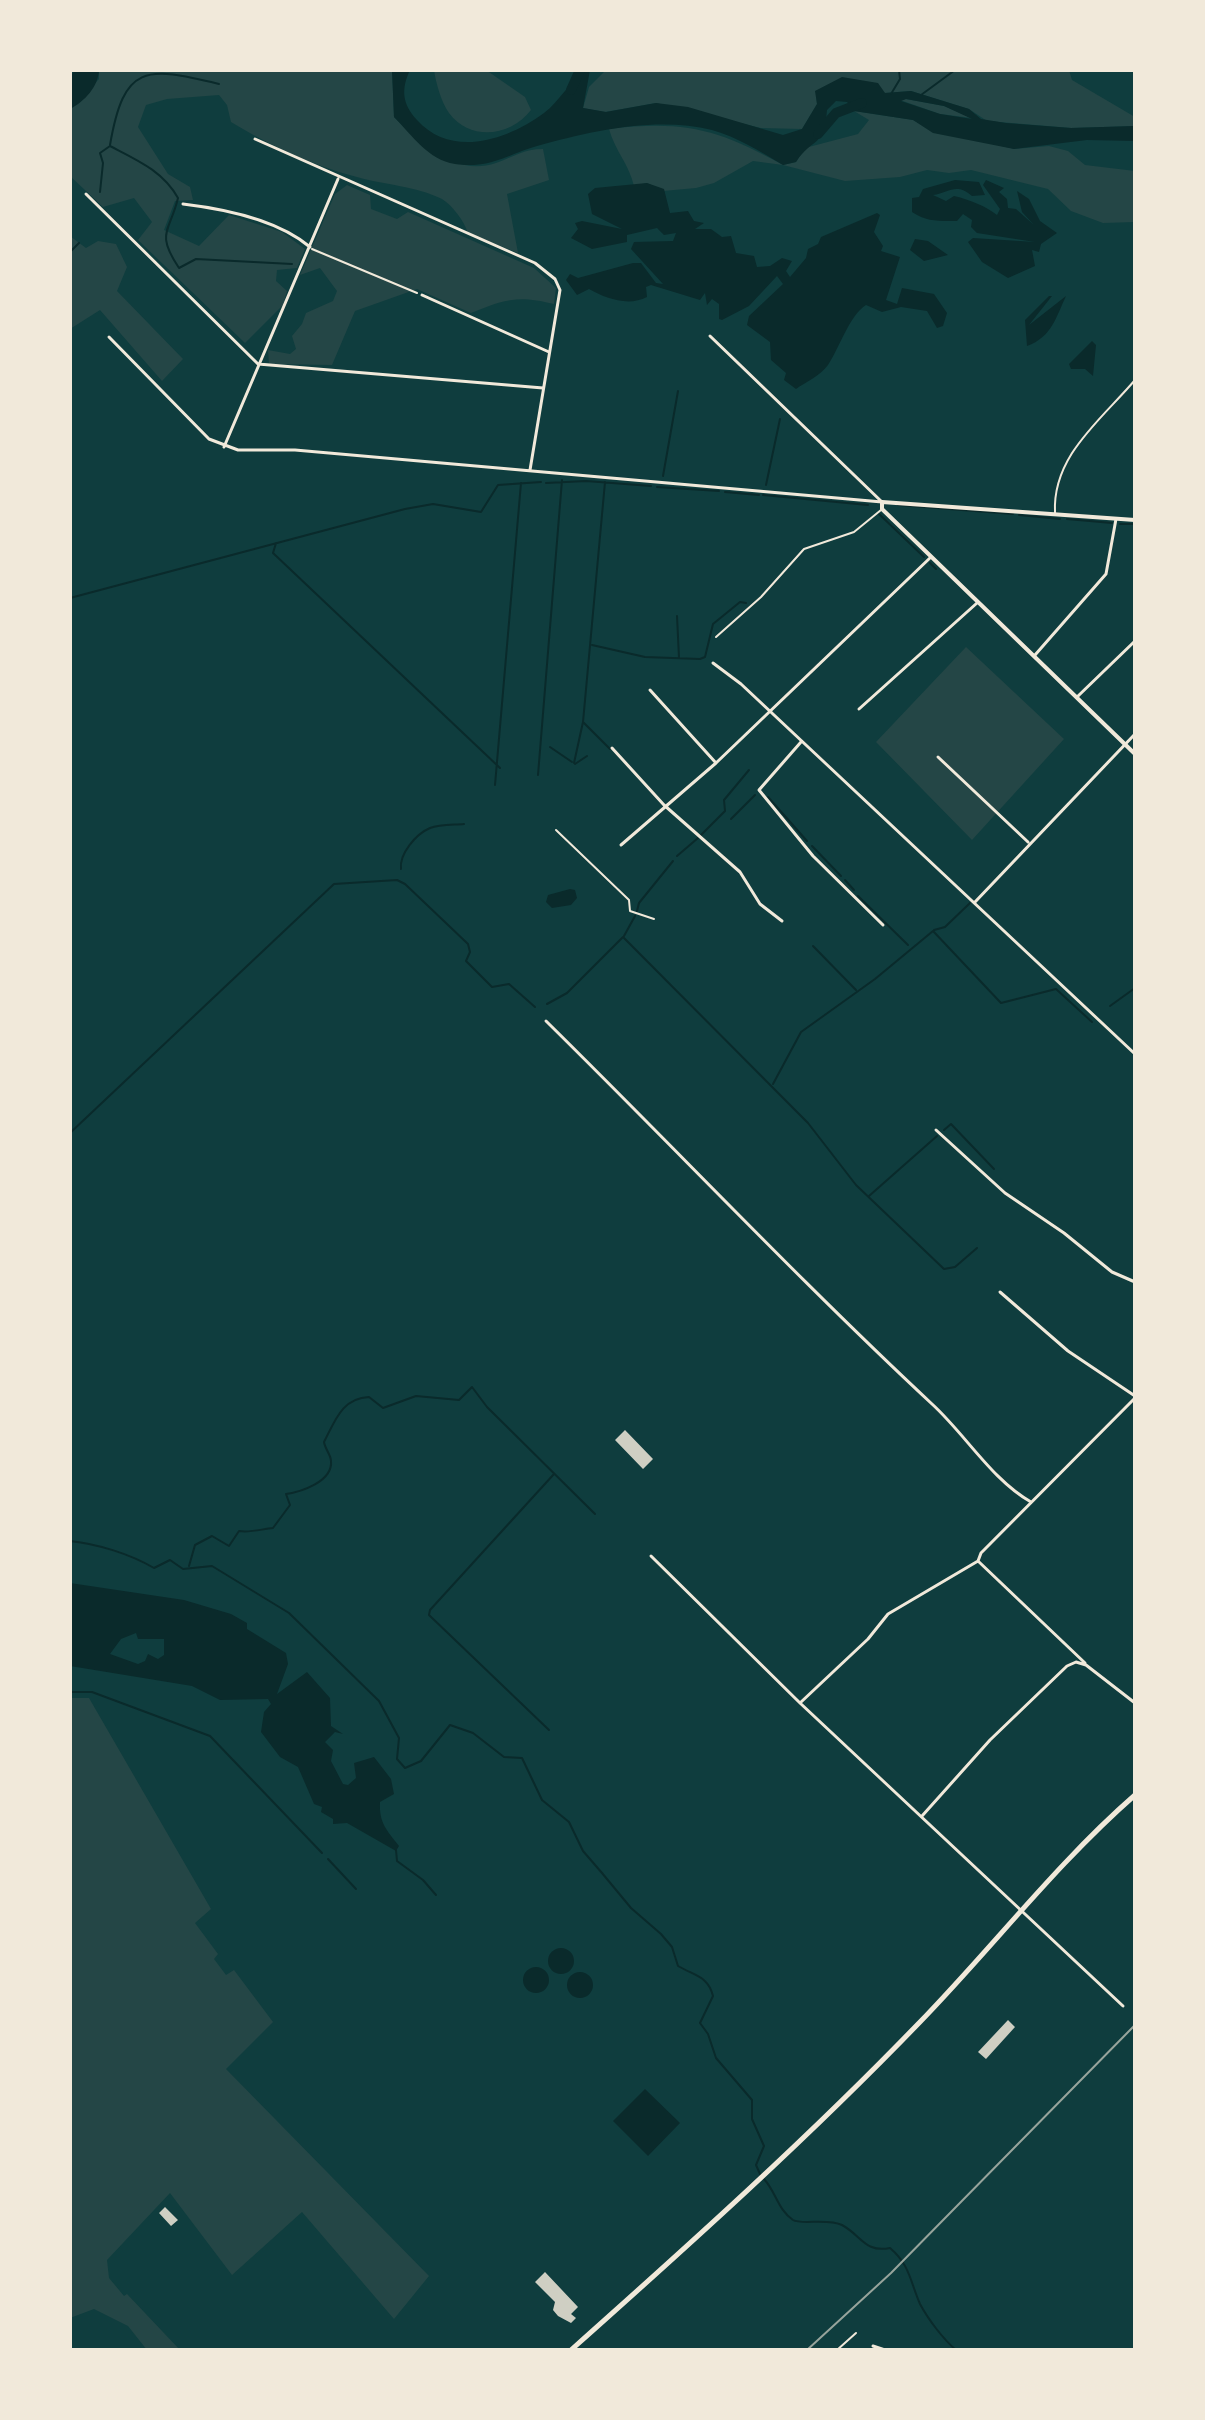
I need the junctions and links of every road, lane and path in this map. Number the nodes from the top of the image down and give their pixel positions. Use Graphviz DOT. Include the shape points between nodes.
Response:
graph roads {
  1 [pos="255,139"];
  2 [pos="338,179"];
  3 [pos="86,194"];
  4 [pos="183,204"];
  5 [pos="310,247"];
  6 [pos="422,295"];
  7 [pos="710,336"];
  8 [pos="109,337"];
  9 [pos="549,352"];
  10 [pos="258,364"];
  11 [pos="1135,380"];
  12 [pos="543,388"];
  13 [pos="224,447"];
  14 [pos="530,470"];
  15 [pos="882,502"];
  16 [pos="882,509"];
  17 [pos="1055,514"];
  18 [pos="1116,519"];
  19 [pos="1135,520"];
  20 [pos="931,557"];
  21 [pos="977,603"];
  22 [pos="716,637"];
  23 [pos="1135,641"];
  24 [pos="1033,656"];
  25 [pos="713,663"];
  26 [pos="650,690"];
  27 [pos="1076,698"];
  28 [pos="859,709"];
  29 [pos="771,712"];
  30 [pos="1135,734"];
  31 [pos="802,741"];
  32 [pos="1125,745"];
  33 [pos="612,748"];
  34 [pos="1135,754"];
  35 [pos="938,757"];
  36 [pos="716,763"];
  37 [pos="664,805"];
  38 [pos="556,830"];
  39 [pos="1028,842"];
  40 [pos="621,845"];
  41 [pos="975,902"];
  42 [pos="654,919"];
  43 [pos="782,921"];
  44 [pos="883,925"];
  45 [pos="546,1021"];
  46 [pos="1135,1054"];
  47 [pos="936,1130"];
  48 [pos="1135,1282"];
  49 [pos="1000,1292"];
  50 [pos="1135,1397"];
  51 [pos="1031,1502"];
  52 [pos="651,1556"];
  53 [pos="978,1561"];
  54 [pos="1086,1665"];
  55 [pos="800,1703"];
  56 [pos="1135,1703"];
  57 [pos="1135,1795"];
  58 [pos="921,1816"];
  59 [pos="1024,1910"];
  60 [pos="1123,2006"];
  61 [pos="856,2333"];
  62 [pos="873,2346"];
  63 [pos="571,2350"];
  64 [pos="837,2350"];
  65 [pos="885,2350"];
  1 -- 2 [label="street"];
  2 -- 5 [label="street"];
  2 -- 9 [label="street" via="535,263 555,279 560,290"];
  3 -- 10 [label="street"];
  4 -- 5 [label="street" via="229,211 289,232"];
  5 -- 6 [label="path"];
  5 -- 10 [label="street"];
  6 -- 9 [label="street"];
  7 -- 15 [label="street"];
  8 -- 13 [label="street" via="209,439"];
  9 -- 12 [label="street"];
  10 -- 12 [label="street"];
  10 -- 13 [label="street"];
  11 -- 17 [label="lane" via="1061,469 1053,491"];
  12 -- 14 [label="street"];
  13 -- 14 [label="street"];
  14 -- 15 [label="street"];
  15 -- 16 [label="street"];
  15 -- 17 [label="street"];
  16 -- 20 [label="street"];
  16 -- 22 [label="lane" via="854,532 804,549"];
  17 -- 18 [label="street"];
  18 -- 19 [label="street"];
  18 -- 24 [label="street" via="1106,574"];
  20 -- 21 [label="street"];
  20 -- 29 [label="street"];
  21 -- 24 [label="street"];
  21 -- 28 [label="street"];
  23 -- 27 [label="street"];
  24 -- 27 [label="street"];
  25 -- 29 [label="street"];
  26 -- 36 [label="street"];
  27 -- 32 [label="street"];
  29 -- 31 [label="street"];
  29 -- 36 [label="street"];
  30 -- 32 [label="street"];
  31 -- 41 [label="street"];
  31 -- 44 [label="street" via="759,790 813,856"];
  32 -- 34 [label="street"];
  32 -- 39 [label="street"];
  33 -- 37 [label="street"];
  35 -- 39 [label="street"];
  36 -- 37 [label="street"];
  37 -- 40 [label="street"];
  37 -- 43 [label="street" via="740,872 760,904"];
  38 -- 42 [label="path" via="629,900 630,911"];
  39 -- 41 [label="street"];
  41 -- 46 [label="street"];
  45 -- 51 [label="street" via="792,1271"];
  47 -- 48 [label="street" via="1005,1193 1112,1272"];
  49 -- 50 [label="street" via="1068,1351"];
  50 -- 51 [label="street"];
  51 -- 53 [label="street"];
  52 -- 55 [label="street"];
  53 -- 54 [label="street"];
  53 -- 55 [label="street" via="888,1614"];
  54 -- 56 [label="street"];
  54 -- 58 [label="street" via="1076,1662 1049,1681"];
  55 -- 58 [label="street"];
  57 -- 59 [label="main road"];
  58 -- 59 [label="street"];
  59 -- 60 [label="street"];
  59 -- 63 [label="main road" via="771,2170"];
  61 -- 64 [label="lane"];
  62 -- 65 [label="street"];
}
